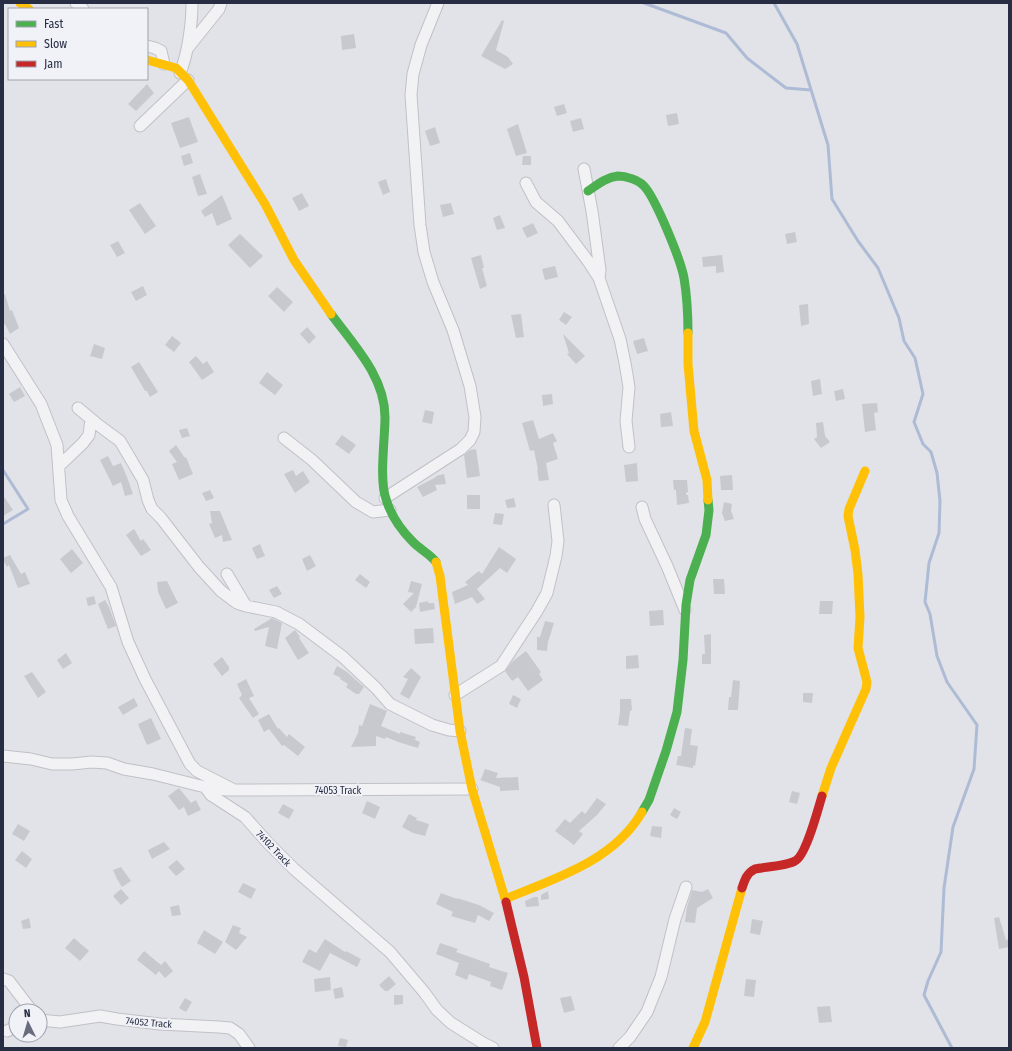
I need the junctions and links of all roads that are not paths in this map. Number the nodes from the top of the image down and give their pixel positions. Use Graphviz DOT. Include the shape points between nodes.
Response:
graph roads {
  1 [pos="192,3"];
  2 [pos="221,3"];
  3 [pos="438,3"];
  4 [pos="148,46"];
  5 [pos="187,49"];
  6 [pos="148,60"];
  7 [pos="164,64"];
  8 [pos="184,76"];
  9 [pos="140,126"];
  10 [pos="584,169"];
  11 [pos="526,183"];
  12 [pos="588,191"];
  13 [pos="599,278"];
  14 [pos="3,344"];
  15 [pos="78,408"];
  16 [pos="91,419"];
  17 [pos="284,438"];
  18 [pos="629,447"];
  19 [pos="59,466"];
  20 [pos="865,471"];
  21 [pos="385,498"];
  22 [pos="554,505"];
  23 [pos="642,507"];
  24 [pos="390,510"];
  25 [pos="227,574"];
  26 [pos="246,606"];
  27 [pos="686,612"];
  28 [pos="455,695"];
  29 [pos="460,731"];
  30 [pos="3,756"];
  31 [pos="205,787"];
  32 [pos="232,789"];
  33 [pos="472,789"];
  34 [pos="686,886"];
  35 [pos="505,899"];
  36 [pos="3,979"];
  37 [pos="26,1003"];
  38 [pos="48,1021"];
  39 [pos="250,1048"];
  40 [pos="493,1048"];
  41 [pos="536,1048"];
  42 [pos="619,1048"];
  43 [pos="693,1048"];
  1 -- 5 [label="street"];
  2 -- 5 [label="street" via="219,10"];
  3 -- 21 [label="street" via="421,45 413,74 411,95 420,225 424,252 433,282 453,330 470,386 475,417 474,432 460,449"];
  4 -- 7 [label="street" via="161,51"];
  5 -- 8 [label="street"];
  6 -- 7 [label="street"];
  7 -- 8 [label="street" via="176,68"];
  8 -- 9 [label="street"];
  8 -- 21 [label="street" via="265,204 294,260 377,381 383,398 385,416"];
  10 -- 12 [label="street"];
  11 -- 13 [label="street" via="536,202 558,221"];
  12 -- 13 [label="street" via="597,244"];
  12 -- 27 [label="street" via="606,179 618,176 630,178 642,185 653,200 684,276 694,431 707,480 709,510 706,535 690,580"];
  13 -- 18 [label="street" via="618,333 625,363 629,387 626,421"];
  14 -- 19 [label="street" via="41,404 57,445"];
  15 -- 16 [label="street"];
  16 -- 19 [label="street" via="88,435 83,443"];
  16 -- 26 [label="street" via="120,440 143,480 152,509 200,567 221,591 237,603"];
  17 -- 24 [label="street" via="312,460 356,502 373,512"];
  19 -- 32 [label="street" via="61,500 111,587 128,642 181,749 197,771"];
  20 -- 43 [label="street" via="848,516 856,550 860,617 858,648 867,682 866,689 831,768 800,858 794,862 755,869 745,878 708,1014"];
  21 -- 24 [label="street"];
  22 -- 28 [label="street" via="558,541 547,593 501,666"];
  23 -- 27 [label="street"];
  24 -- 28 [label="street" via="398,525 437,563"];
  25 -- 26 [label="street"];
  26 -- 29 [label="street" via="276,612 299,624 343,657 390,704 432,725"];
  27 -- 35 [label="street" via="677,712 649,800 637,821 598,857 575,870"];
  28 -- 29 [label="street"];
  29 -- 33 [label="street"];
  30 -- 31 [label="street, 74102 Track" via="52,764 107,763"];
  31 -- 32 [label="street, 74053 Track"];
  31 -- 40 [label="street, 74102 Track" via="211,795 245,817 294,869 390,952 437,1010 483,1044"];
  32 -- 33 [label="street, 74053 Track"];
  33 -- 35 [label="street"];
  34 -- 42 [label="street" via="661,977 647,1012"];
  35 -- 41 [label="street" via="524,977"];
  36 -- 37 [label="street" via="9,981"];
  38 -- 39 [label="street, 74052 Track" via="60,1022 100,1016 160,1024 219,1026 230,1028 239,1034"];
}
